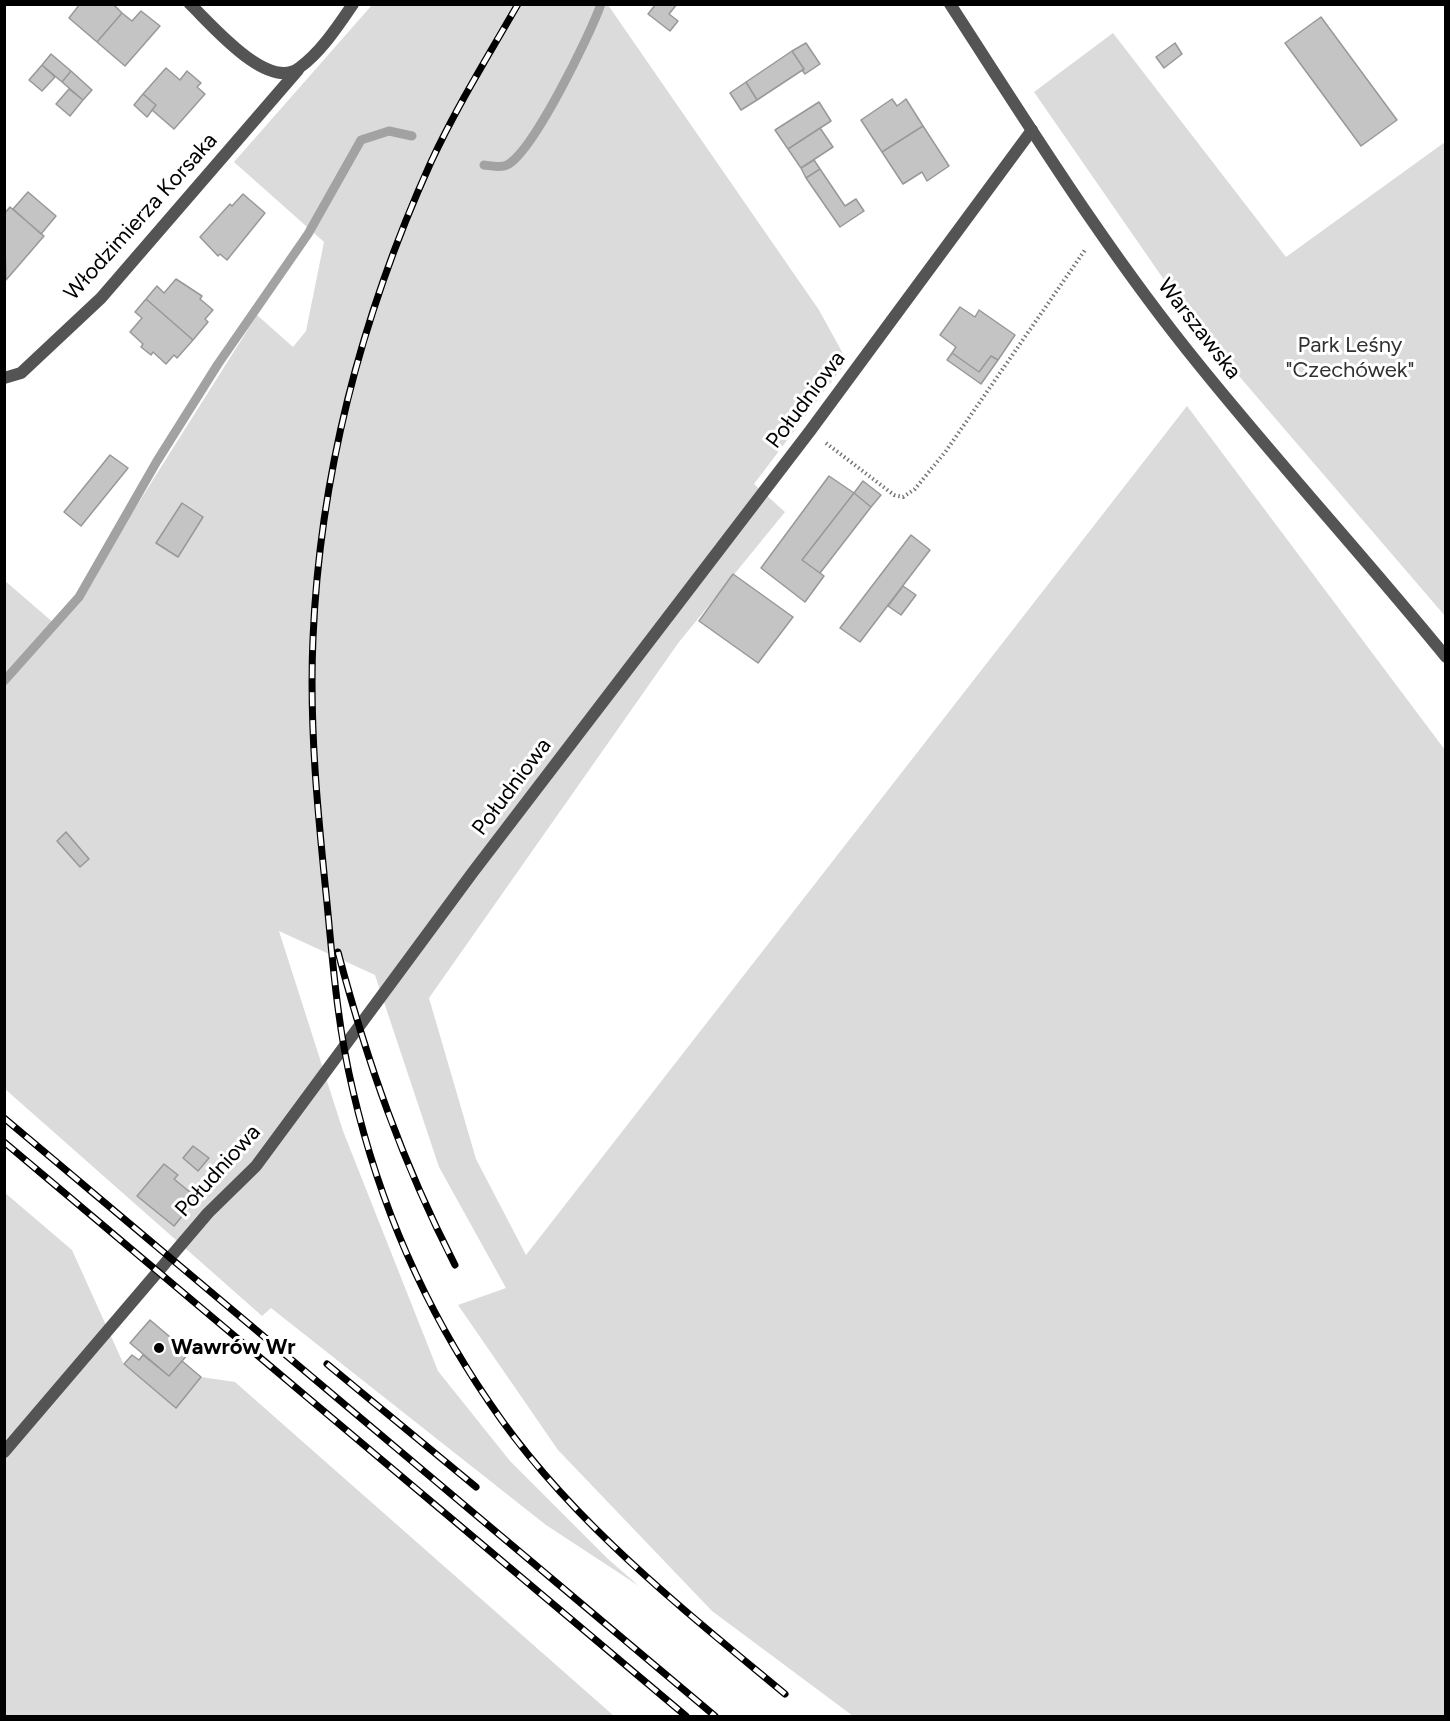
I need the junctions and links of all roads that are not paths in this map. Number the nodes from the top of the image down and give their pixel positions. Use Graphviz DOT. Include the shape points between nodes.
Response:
graph roads {
  1 [pos="190,4"];
  2 [pos="353,4"];
  3 [pos="950,4"];
  4 [pos="298,70"];
  5 [pos="1032,130"];
  6 [pos="4,378"];
  7 [pos="1446,657"];
  8 [pos="4,1452"];
  1 -- 4 [label="street" via="248,59 275,73"];
  2 -- 4 [label="street, Włodzimierza Korsaka" via="329,38"];
  3 -- 5 [label="street, Warszawska"];
  4 -- 6 [label="street, Włodzimierza Korsaka" via="101,298 21,373"];
  5 -- 7 [label="street, Warszawska" via="1099,230 1200,366"];
  5 -- 8 [label="street, Południowa" via="256,1166 208,1213"];
}
